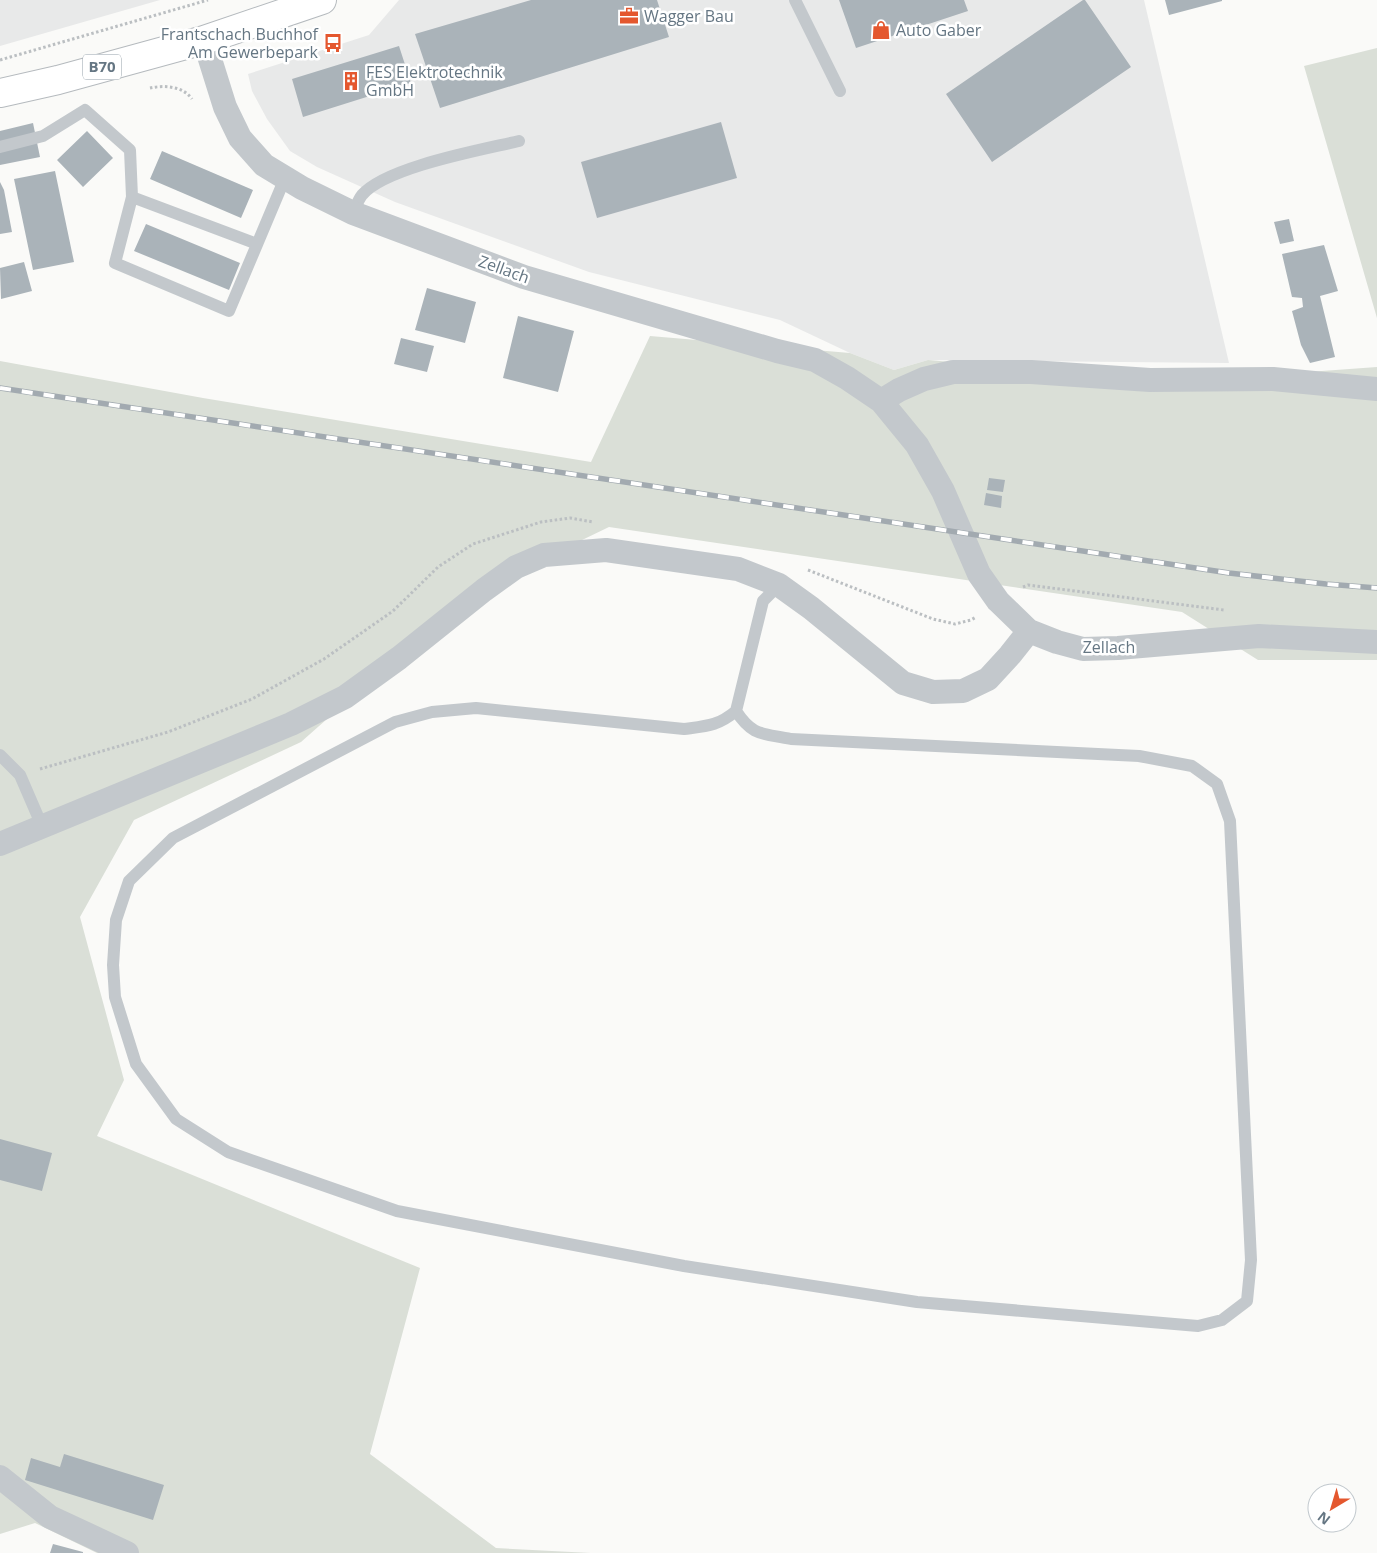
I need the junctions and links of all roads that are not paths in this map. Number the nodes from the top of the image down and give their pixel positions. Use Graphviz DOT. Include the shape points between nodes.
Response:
graph roads {
  1 [pos="322,0"];
  2 [pos="795,0"];
  3 [pos="204,40"];
  4 [pos="840,91"];
  5 [pos="0,93"];
  6 [pos="518,141"];
  7 [pos="0,147"];
  8 [pos="285,178"];
  9 [pos="132,197"];
  10 [pos="353,213"];
  11 [pos="257,244"];
  12 [pos="1377,389"];
  13 [pos="881,401"];
  14 [pos="779,586"];
  15 [pos="1029,631"];
  16 [pos="1377,642"];
  17 [pos="736,710"];
  18 [pos="0,755"];
  19 [pos="42,826"];
  20 [pos="0,844"];
  21 [pos="0,1477"];
  22 [pos="127,1553"];
  1 -- 3 [label="main road, B70"];
  2 -- 4 [label="lane"];
  3 -- 5 [label="main road, B70"];
  3 -- 8 [label="street, Zellach" via="225,107 240,138 264,165"];
  6 -- 10 [label="lane" via="401,172 379,182 362,196"];
  7 -- 9 [label="lane" via="43,136 85,110 130,150"];
  8 -- 10 [label="street, Zellach"];
  8 -- 11 [label="lane"];
  9 -- 11 [label="lane"];
  9 -- 11 [label="lane" via="115,263 229,311"];
  10 -- 13 [label="street, Zellach" via="524,276 815,360"];
  12 -- 13 [label="street" via="1274,379 1150,380 1031,372 953,372 924,379"];
  13 -- 15 [label="street, Zellach" via="917,445 943,491 979,574 998,601"];
  14 -- 15 [label="street" via="903,683 933,692 963,691 988,679"];
  14 -- 17 [label="lane" via="763,601"];
  14 -- 19 [label="street" via="738,569 635,553 606,550 544,555 516,567 345,697 291,724"];
  15 -- 16 [label="street, Zellach" via="1083,648 1259,636"];
  17 -- 17 [label="lane" via="724,720 684,729 476,708 432,712 395,722 173,838 128,881 116,920 115,997 136,1064 176,1119 228,1152 397,1211 684,1266 917,1302 1198,1326 1222,1320 1248,1301 1251,1260 1230,821 1216,784 1192,766 1139,756 791,739 753,731"];
  18 -- 19 [label="lane" via="20,775"];
  19 -- 20 [label="street"];
  21 -- 22 [label="street" via="50,1517"];
}
